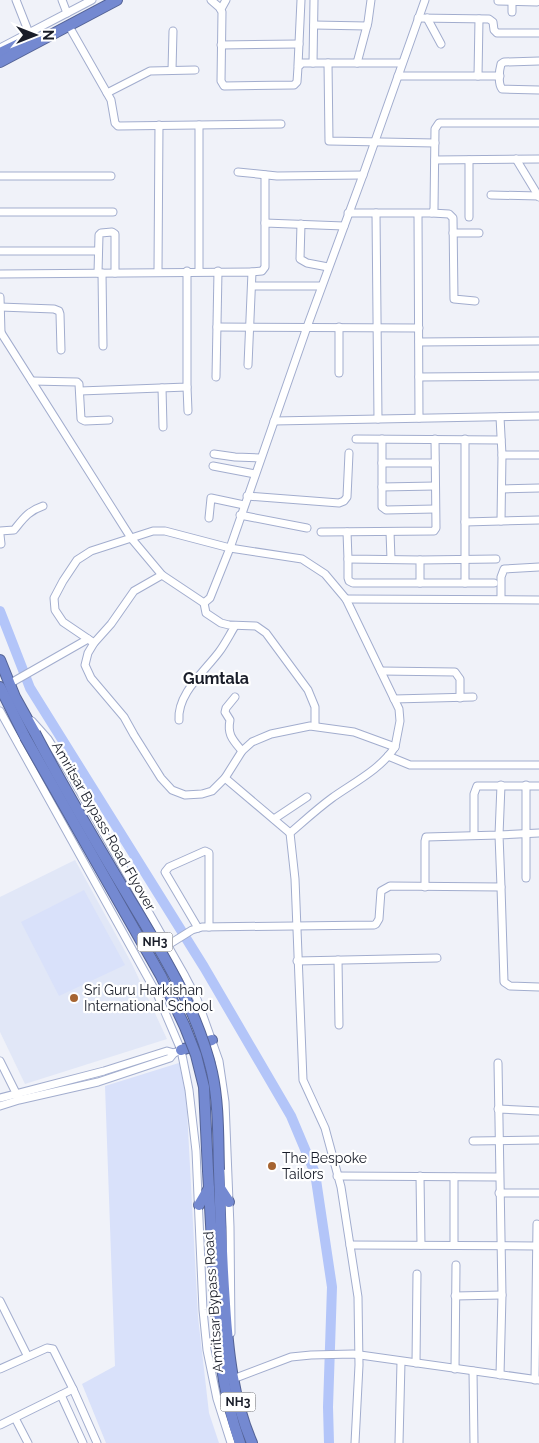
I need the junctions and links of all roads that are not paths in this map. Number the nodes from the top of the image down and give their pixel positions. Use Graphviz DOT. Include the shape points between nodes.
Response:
graph roads {
  1 [pos="16,0"];
  2 [pos="62,0"];
  3 [pos="92,0"];
  4 [pos="102,0"];
  5 [pos="117,0"];
  6 [pos="123,0"];
  7 [pos="211,0"];
  8 [pos="226,0"];
  9 [pos="301,0"];
  10 [pos="314,0"];
  11 [pos="371,0"];
  12 [pos="425,0"];
  13 [pos="498,1"];
  14 [pos="512,1"];
  15 [pos="538,2"];
  16 [pos="221,10"];
  17 [pos="512,12"];
  18 [pos="67,14"];
  19 [pos="418,18"];
  20 [pos="427,18"];
  21 [pos="479,19"];
  22 [pos="314,25"];
  23 [pos="367,26"];
  24 [pos="70,28"];
  25 [pos="173,31"];
  26 [pos="29,33"];
  27 [pos="539,33"];
  28 [pos="221,44"];
  29 [pos="299,44"];
  30 [pos="441,44"];
  31 [pos="0,48"];
  32 [pos="0,53"];
  33 [pos="539,61"];
  34 [pos="0,62"];
  35 [pos="314,63"];
  36 [pos="328,63"];
  37 [pos="357,63"];
  38 [pos="402,63"];
  39 [pos="298,65"];
  40 [pos="0,68"];
  41 [pos="172,70"];
  42 [pos="195,70"];
  43 [pos="398,76"];
  44 [pos="478,76"];
  45 [pos="500,76"];
  46 [pos="539,90"];
  47 [pos="107,93"];
  48 [pos="539,123"];
  49 [pos="281,124"];
  50 [pos="159,125"];
  51 [pos="199,125"];
  52 [pos="374,143"];
  53 [pos="435,143"];
  54 [pos="516,159"];
  55 [pos="539,159"];
  56 [pos="435,160"];
  57 [pos="469,160"];
  58 [pos="238,172"];
  59 [pos="265,175"];
  60 [pos="364,175"];
  61 [pos="0,176"];
  62 [pos="111,176"];
  63 [pos="491,195"];
  64 [pos="539,196"];
  65 [pos="0,212"];
  66 [pos="113,212"];
  67 [pos="348,213"];
  68 [pos="376,213"];
  69 [pos="432,213"];
  70 [pos="418,214"];
  71 [pos="469,216"];
  72 [pos="265,223"];
  73 [pos="301,224"];
  74 [pos="344,226"];
  75 [pos="453,233"];
  76 [pos="479,233"];
  77 [pos="0,251"];
  78 [pos="98,251"];
  79 [pos="328,267"];
  80 [pos="187,271"];
  81 [pos="199,271"];
  82 [pos="158,272"];
  83 [pos="218,272"];
  84 [pos="252,272"];
  85 [pos="100,273"];
  86 [pos="115,273"];
  87 [pos="0,274"];
  88 [pos="252,286"];
  89 [pos="321,286"];
  90 [pos="0,298"];
  91 [pos="475,301"];
  92 [pos="0,307"];
  93 [pos="217,327"];
  94 [pos="306,327"];
  95 [pos="339,327"];
  96 [pos="377,327"];
  97 [pos="250,328"];
  98 [pos="419,328"];
  99 [pos="1,332"];
  100 [pos="539,341"];
  101 [pos="419,342"];
  102 [pos="103,346"];
  103 [pos="61,350"];
  104 [pos="248,365"];
  105 [pos="339,373"];
  106 [pos="539,376"];
  107 [pos="216,377"];
  108 [pos="419,377"];
  109 [pos="32,381"];
  110 [pos="187,387"];
  111 [pos="162,388"];
  112 [pos="80,392"];
  113 [pos="188,411"];
  114 [pos="539,416"];
  115 [pos="500,417"];
  116 [pos="420,418"];
  117 [pos="378,419"];
  118 [pos="109,420"];
  119 [pos="274,421"];
  120 [pos="163,428"];
  121 [pos="356,439"];
  122 [pos="382,439"];
  123 [pos="435,439"];
  124 [pos="465,440"];
  125 [pos="501,440"];
  126 [pos="349,453"];
  127 [pos="214,454"];
  128 [pos="502,455"];
  129 [pos="539,455"];
  130 [pos="260,458"];
  131 [pos="435,462"];
  132 [pos="382,463"];
  133 [pos="213,466"];
  134 [pos="255,474"];
  135 [pos="435,486"];
  136 [pos="382,487"];
  137 [pos="539,488"];
  138 [pos="502,489"];
  139 [pos="247,496"];
  140 [pos="43,506"];
  141 [pos="244,506"];
  142 [pos="436,509"];
  143 [pos="240,515"];
  144 [pos="209,518"];
  145 [pos="539,520"];
  146 [pos="501,521"];
  147 [pos="465,522"];
  148 [pos="307,528"];
  149 [pos="321,532"];
  150 [pos="347,532"];
  151 [pos="390,532"];
  152 [pos="0,533"];
  153 [pos="131,538"];
  154 [pos="1,544"];
  155 [pos="230,548"];
  156 [pos="348,559"];
  157 [pos="391,559"];
  158 [pos="465,559"];
  159 [pos="496,559"];
  160 [pos="420,560"];
  161 [pos="539,567"];
  162 [pos="162,575"];
  163 [pos="420,583"];
  164 [pos="465,583"];
  165 [pos="494,583"];
  166 [pos="501,598"];
  167 [pos="346,599"];
  168 [pos="539,600"];
  169 [pos="204,603"];
  170 [pos="235,626"];
  171 [pos="91,641"];
  172 [pos="0,660"];
  173 [pos="381,671"];
  174 [pos="9,683"];
  175 [pos="235,697"];
  176 [pos="460,698"];
  177 [pos="473,698"];
  178 [pos="394,699"];
  179 [pos="16,710"];
  180 [pos="0,711"];
  181 [pos="179,720"];
  182 [pos="315,726"];
  183 [pos="395,747"];
  184 [pos="242,751"];
  185 [pos="388,756"];
  186 [pos="539,766"];
  187 [pos="225,778"];
  188 [pos="500,785"];
  189 [pos="526,785"];
  190 [pos="539,786"];
  191 [pos="307,797"];
  192 [pos="274,819"];
  193 [pos="290,833"];
  194 [pos="526,833"];
  195 [pos="539,833"];
  196 [pos="474,835"];
  197 [pos="500,835"];
  198 [pos="526,878"];
  199 [pos="425,887"];
  200 [pos="501,887"];
  201 [pos="209,927"];
  202 [pos="296,927"];
  203 [pos="195,929"];
  204 [pos="168,945"];
  205 [pos="437,958"];
  206 [pos="338,960"];
  207 [pos="297,961"];
  208 [pos="539,987"];
  209 [pos="339,1025"];
  210 [pos="212,1040"];
  211 [pos="177,1051"];
  212 [pos="0,1061"];
  213 [pos="498,1063"];
  214 [pos="17,1096"];
  215 [pos="0,1098"];
  216 [pos="0,1106"];
  217 [pos="498,1110"];
  218 [pos="539,1111"];
  219 [pos="539,1140"];
  220 [pos="473,1141"];
  221 [pos="498,1141"];
  222 [pos="337,1176"];
  223 [pos="420,1176"];
  224 [pos="454,1177"];
  225 [pos="499,1177"];
  226 [pos="214,1187"];
  227 [pos="499,1193"];
  228 [pos="539,1193"];
  229 [pos="229,1202"];
  230 [pos="199,1205"];
  231 [pos="537,1224"];
  232 [pos="350,1245"];
  233 [pos="421,1245"];
  234 [pos="454,1245"];
  235 [pos="500,1246"];
  236 [pos="536,1246"];
  237 [pos="456,1265"];
  238 [pos="418,1274"];
  239 [pos="502,1295"];
  240 [pos="455,1296"];
  241 [pos="1,1304"];
  242 [pos="356,1355"];
  243 [pos="27,1356"];
  244 [pos="230,1359"];
  245 [pos="401,1362"];
  246 [pos="416,1363"];
  247 [pos="0,1369"];
  248 [pos="455,1369"];
  249 [pos="473,1371"];
  250 [pos="500,1375"];
  251 [pos="232,1379"];
  252 [pos="537,1380"];
  253 [pos="73,1389"];
  254 [pos="61,1395"];
  255 [pos="15,1418"];
  256 [pos="0,1425"];
  257 [pos="28,1443"];
  258 [pos="83,1443"];
  259 [pos="98,1443"];
  260 [pos="231,1443"];
  261 [pos="240,1443"];
  262 [pos="252,1443"];
  263 [pos="355,1443"];
  264 [pos="399,1443"];
  265 [pos="474,1443"];
  1 -- 26 [label="street"];
  2 -- 18 [label="street"];
  3 -- 18 [label="street"];
  4 -- 32 [label="highway"];
  5 -- 34 [label="highway"];
  6 -- 24 [label="street"];
  7 -- 16 [label="street"];
  8 -- 16 [label="street"];
  9 -- 29 [label="street"];
  10 -- 22 [label="street"];
  11 -- 23 [label="street"];
  12 -- 19 [label="street"];
  13 -- 14 [label="street"];
  14 -- 15 [label="street"];
  14 -- 17 [label="street"];
  16 -- 28 [label="street"];
  18 -- 26 [label="street"];
  19 -- 20 [label="street"];
  19 -- 38 [label="street"];
  20 -- 21 [label="street"];
  20 -- 30 [label="street"];
  21 -- 27 [label="street" via="491,20 497,33"];
  21 -- 44 [label="street"];
  22 -- 23 [label="street"];
  22 -- 35 [label="street"];
  23 -- 37 [label="street"];
  24 -- 40 [label="street"];
  24 -- 47 [label="street"];
  25 -- 41 [label="street"];
  26 -- 31 [label="street"];
  28 -- 29 [label="street"];
  28 -- 39 [label="street" via="221,81 224,86 294,85"];
  29 -- 39 [label="street"];
  33 -- 45 [label="street" via="502,62"];
  35 -- 36 [label="street"];
  35 -- 39 [label="street"];
  36 -- 37 [label="street"];
  36 -- 52 [label="street" via="329,141"];
  37 -- 38 [label="street"];
  38 -- 43 [label="street"];
  41 -- 42 [label="street"];
  41 -- 47 [label="street" via="146,72"];
  43 -- 44 [label="street"];
  43 -- 52 [label="street"];
  44 -- 45 [label="street"];
  45 -- 46 [label="street" via="502,89"];
  47 -- 50 [label="street" via="118,126"];
  48 -- 53 [label="street" via="439,123"];
  49 -- 51 [label="street"];
  50 -- 51 [label="street"];
  50 -- 82 [label="street"];
  51 -- 81 [label="street"];
  52 -- 53 [label="street"];
  52 -- 60 [label="street"];
  53 -- 56 [label="street"];
  54 -- 55 [label="street"];
  54 -- 57 [label="street"];
  54 -- 64 [label="street"];
  56 -- 57 [label="street"];
  56 -- 69 [label="street"];
  57 -- 71 [label="street"];
  58 -- 59 [label="street"];
  59 -- 60 [label="street"];
  59 -- 72 [label="street"];
  60 -- 67 [label="street"];
  61 -- 62 [label="street"];
  63 -- 64 [label="street"];
  65 -- 66 [label="street"];
  67 -- 68 [label="street"];
  67 -- 74 [label="street"];
  68 -- 70 [label="street"];
  68 -- 96 [label="street"];
  69 -- 70 [label="street"];
  69 -- 75 [label="street" via="451,214"];
  70 -- 98 [label="street"];
  72 -- 73 [label="street"];
  72 -- 84 [label="street" via="265,267 262,271"];
  73 -- 74 [label="street"];
  73 -- 79 [label="street" via="300,259"];
  74 -- 79 [label="street"];
  75 -- 76 [label="street"];
  75 -- 91 [label="street" via="453,298 456,301"];
  77 -- 78 [label="street"];
  78 -- 85 [label="street"];
  78 -- 86 [label="street" via="100,233 114,233"];
  79 -- 89 [label="street"];
  80 -- 81 [label="street"];
  80 -- 82 [label="street"];
  80 -- 110 [label="street"];
  81 -- 83 [label="street"];
  82 -- 86 [label="street"];
  83 -- 84 [label="street"];
  83 -- 93 [label="street"];
  84 -- 88 [label="street"];
  85 -- 86 [label="street"];
  85 -- 87 [label="street"];
  85 -- 102 [label="street"];
  88 -- 89 [label="street"];
  88 -- 97 [label="street"];
  89 -- 94 [label="street"];
  90 -- 92 [label="street"];
  92 -- 99 [label="street"];
  92 -- 103 [label="street" via="59,310"];
  93 -- 97 [label="street"];
  93 -- 107 [label="street"];
  94 -- 95 [label="street"];
  94 -- 97 [label="street"];
  94 -- 119 [label="street"];
  95 -- 96 [label="street"];
  95 -- 105 [label="street"];
  96 -- 98 [label="street"];
  96 -- 117 [label="street"];
  97 -- 104 [label="street"];
  98 -- 101 [label="street"];
  99 -- 109 [label="street"];
  100 -- 101 [label="street"];
  101 -- 108 [label="street"];
  106 -- 108 [label="street"];
  108 -- 116 [label="street"];
  109 -- 112 [label="street" via="75,381"];
  109 -- 153 [label="street"];
  110 -- 111 [label="street"];
  110 -- 113 [label="street"];
  111 -- 112 [label="street"];
  111 -- 120 [label="street"];
  112 -- 118 [label="street" via="81,419"];
  114 -- 115 [label="street"];
  115 -- 116 [label="street"];
  115 -- 125 [label="street"];
  116 -- 117 [label="street"];
  117 -- 119 [label="street"];
  119 -- 130 [label="street"];
  121 -- 122 [label="street"];
  122 -- 123 [label="street"];
  122 -- 132 [label="street"];
  123 -- 124 [label="street"];
  123 -- 131 [label="street"];
  124 -- 125 [label="street"];
  124 -- 147 [label="street"];
  125 -- 128 [label="street"];
  126 -- 139 [label="street" via="347,497 344,501"];
  127 -- 130 [label="street"];
  128 -- 129 [label="street"];
  128 -- 138 [label="street"];
  130 -- 134 [label="street"];
  131 -- 132 [label="street"];
  131 -- 135 [label="street"];
  132 -- 136 [label="street"];
  133 -- 134 [label="street"];
  134 -- 139 [label="street"];
  135 -- 136 [label="street"];
  135 -- 142 [label="street"];
  136 -- 142 [label="street" via="383,508"];
  137 -- 138 [label="street"];
  138 -- 146 [label="street"];
  139 -- 141 [label="street"];
  140 -- 152 [label="street" via="26,515 14,530"];
  141 -- 143 [label="street"];
  141 -- 144 [label="street" via="211,498"];
  142 -- 151 [label="street" via="434,531"];
  143 -- 148 [label="street"];
  143 -- 155 [label="street"];
  145 -- 146 [label="street"];
  146 -- 147 [label="street"];
  147 -- 158 [label="street"];
  149 -- 150 [label="street"];
  150 -- 151 [label="street"];
  150 -- 156 [label="street"];
  151 -- 157 [label="street"];
  152 -- 154 [label="street"];
  153 -- 155 [label="street" via="159,530"];
  153 -- 162 [label="street"];
  153 -- 171 [label="street" via="80,556 54,598 59,618"];
  155 -- 167 [label="street" via="302,559 325,574"];
  155 -- 169 [label="street" via="210,598"];
  156 -- 157 [label="street"];
  156 -- 163 [label="street" via="351,583"];
  157 -- 160 [label="street"];
  158 -- 159 [label="street"];
  158 -- 160 [label="street"];
  158 -- 164 [label="street"];
  160 -- 163 [label="street"];
  161 -- 166 [label="street" via="504,569"];
  162 -- 169 [label="street"];
  162 -- 171 [label="street" via="134,591 111,624"];
  163 -- 164 [label="street"];
  164 -- 165 [label="street"];
  166 -- 167 [label="street"];
  166 -- 168 [label="street"];
  167 -- 173 [label="street"];
  169 -- 170 [label="street" via="206,613 215,620"];
  170 -- 181 [label="street" via="181,704"];
  170 -- 182 [label="street" via="256,626 272,640 308,690 315,707"];
  171 -- 174 [label="street"];
  171 -- 187 [label="street" via="86,659 87,672 124,717 167,786 186,795 202,794 212,791"];
  172 -- 174 [label="highway, NH3"];
  173 -- 176 [label="street" via="455,672 460,679"];
  173 -- 178 [label="street"];
  174 -- 179 [label="highway, NH3"];
  175 -- 184 [label="street" via="225,712 230,720 230,735"];
  176 -- 177 [label="street"];
  176 -- 178 [label="street"];
  178 -- 183 [label="street" via="400,713"];
  179 -- 204 [label="street" via="48,739"];
  179 -- 226 [label="highway, Amritsar Bypass Road Flyover / NH3, bridge" via="160,951 194,1019 212,1074 218,1133"];
  180 -- 211 [label="street" via="158,996"];
  182 -- 183 [label="street" via="354,732"];
  182 -- 184 [label="street" via="261,738"];
  183 -- 185 [label="street"];
  184 -- 187 [label="street"];
  185 -- 186 [label="street" via="410,765"];
  185 -- 193 [label="street"];
  187 -- 192 [label="street"];
  188 -- 189 [label="street"];
  188 -- 196 [label="street" via="476,788"];
  188 -- 197 [label="street"];
  189 -- 190 [label="street"];
  189 -- 194 [label="street"];
  191 -- 192 [label="street"];
  192 -- 193 [label="street"];
  193 -- 202 [label="street"];
  194 -- 195 [label="street"];
  194 -- 197 [label="street"];
  194 -- 198 [label="street"];
  196 -- 197 [label="street"];
  196 -- 199 [label="street" via="426,837"];
  197 -- 200 [label="street"];
  199 -- 200 [label="street"];
  199 -- 202 [label="street" via="390,886 383,889 378,922 374,925"];
  200 -- 208 [label="street" via="504,982 510,986"];
  201 -- 202 [label="street"];
  201 -- 203 [label="street"];
  201 -- 203 [label="street" via="209,854 205,851 169,867 165,872"];
  202 -- 207 [label="street"];
  203 -- 204 [label="street"];
  204 -- 210 [label="street" via="197,999"];
  205 -- 206 [label="street"];
  206 -- 207 [label="street"];
  206 -- 209 [label="street"];
  207 -- 222 [label="street" via="303,1080 325,1128"];
  210 -- 211 [label="highway"];
  210 -- 229 [label="street" via="219,1061 225,1102"];
  211 -- 214 [label="street" via="170,1058 98,1082"];
  211 -- 230 [label="street" via="189,1090"];
  212 -- 214 [label="street"];
  213 -- 217 [label="street"];
  214 -- 215 [label="street"];
  214 -- 216 [label="street"];
  217 -- 218 [label="street"];
  217 -- 221 [label="street"];
  219 -- 221 [label="street"];
  220 -- 221 [label="street"];
  221 -- 225 [label="street"];
  222 -- 223 [label="street"];
  222 -- 232 [label="street"];
  223 -- 224 [label="street"];
  223 -- 233 [label="street"];
  224 -- 225 [label="street"];
  224 -- 234 [label="street"];
  225 -- 227 [label="street"];
  226 -- 229 [label="highway"];
  226 -- 230 [label="highway"];
  226 -- 244 [label="highway, Amritsar Bypass Road / NH3"];
  226 -- 261 [label="highway, Amritsar Bypass Road / NH3" via="217,1329 222,1371"];
  227 -- 228 [label="street"];
  227 -- 235 [label="street"];
  229 -- 244 [label="street"];
  230 -- 260 [label="street" via="207,1350 217,1399"];
  231 -- 236 [label="street"];
  232 -- 233 [label="street"];
  232 -- 242 [label="street" via="358,1297"];
  233 -- 234 [label="street"];
  234 -- 235 [label="street"];
  235 -- 236 [label="street"];
  235 -- 239 [label="street"];
  236 -- 252 [label="street"];
  237 -- 240 [label="street"];
  238 -- 246 [label="street"];
  239 -- 240 [label="street"];
  239 -- 250 [label="street"];
  240 -- 248 [label="street"];
  241 -- 243 [label="street"];
  242 -- 245 [label="street"];
  242 -- 251 [label="street" via="311,1354 282,1360"];
  242 -- 263 [label="street"];
  243 -- 247 [label="street"];
  243 -- 253 [label="street" via="52,1349"];
  244 -- 251 [label="highway, Amritsar Bypass Road / NH3"];
  245 -- 246 [label="street"];
  245 -- 264 [label="street"];
  246 -- 248 [label="street"];
  248 -- 249 [label="street"];
  249 -- 250 [label="street"];
  249 -- 265 [label="street"];
  250 -- 252 [label="street"];
  251 -- 262 [label="highway, Amritsar Bypass Road / NH3"];
  253 -- 254 [label="street"];
  253 -- 259 [label="street"];
  254 -- 255 [label="street"];
  254 -- 258 [label="street"];
  255 -- 256 [label="street"];
  255 -- 257 [label="street"];
}
